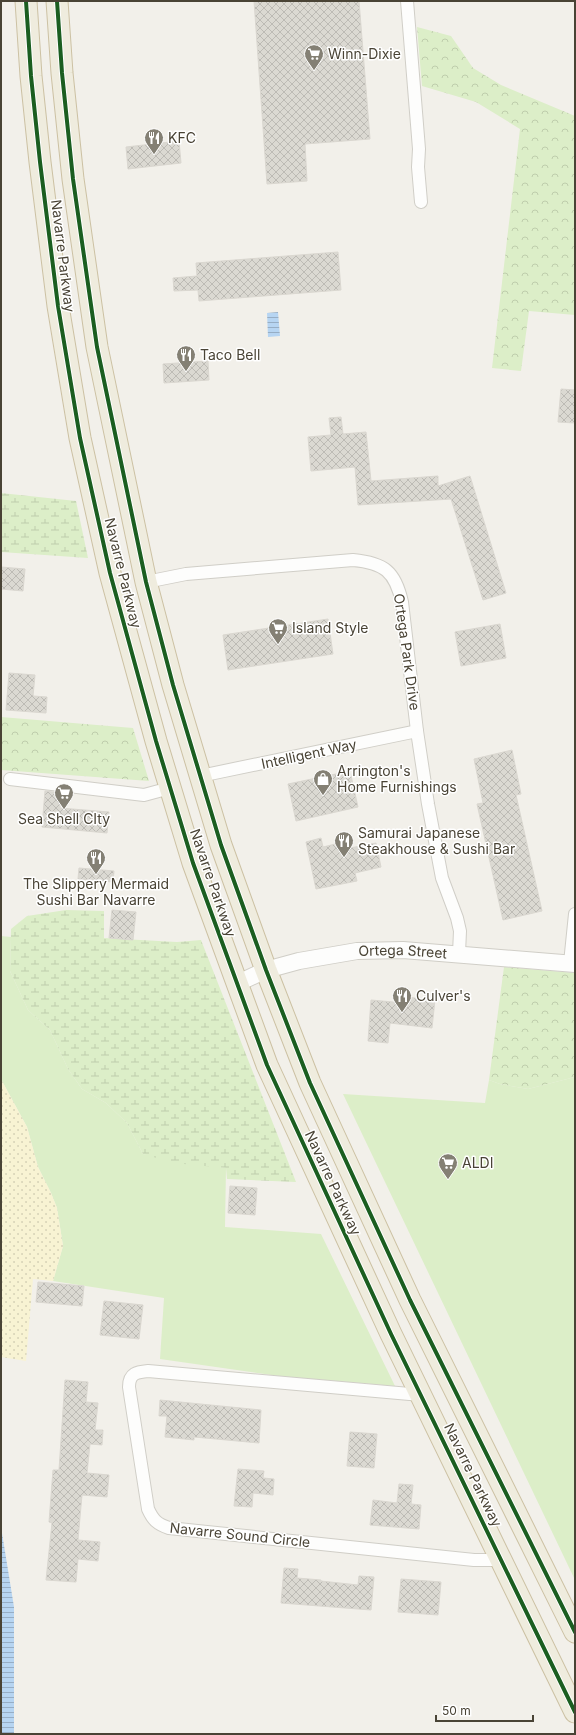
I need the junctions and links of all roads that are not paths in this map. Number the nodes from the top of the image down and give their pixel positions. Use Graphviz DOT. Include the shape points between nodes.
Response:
graph roads {
  1 [pos="26,1"];
  2 [pos="57,1"];
  3 [pos="407,1"];
  4 [pos="421,202"];
  5 [pos="58,306"];
  6 [pos="92,319"];
  7 [pos="67,366"];
  8 [pos="105,386"];
  9 [pos="146,582"];
  10 [pos="418,731"];
  11 [pos="200,776"];
  12 [pos="10,779"];
  13 [pos="170,788"];
  14 [pos="575,914"];
  15 [pos="459,953"];
  16 [pos="572,963"];
  17 [pos="266,970"];
  18 [pos="236,984"];
  19 [pos="421,1395"];
  20 [pos="502,1560"];
  21 [pos="575,1632"];
  22 [pos="575,1712"];
  1 -- 5 [label="highway, Navarre Parkway" via="36,123"];
  2 -- 6 [label="highway, Navarre Parkway" via="73,179"];
  3 -- 4 [label="street"];
  5 -- 6 [label="highway"];
  5 -- 7 [label="highway, Navarre Parkway"];
  6 -- 8 [label="highway, Navarre Parkway"];
  7 -- 8 [label="highway" via="76,365 84,368"];
  7 -- 13 [label="highway, Navarre Parkway" via="110,573"];
  8 -- 9 [label="highway, Navarre Parkway"];
  9 -- 10 [label="street, Ortega Park Drive" via="186,574 353,560 380,566 392,575 402,602"];
  9 -- 11 [label="highway, Navarre Parkway"];
  10 -- 11 [label="street, Intelligent Way"];
  10 -- 15 [label="street, Ortega Park Drive" via="442,878 460,931"];
  11 -- 17 [label="highway, Navarre Parkway" via="221,845"];
  12 -- 13 [label="street" via="144,796"];
  13 -- 18 [label="highway, Navarre Parkway" via="193,863"];
  14 -- 16 [label="street"];
  15 -- 16 [label="street, Ortega Street"];
  15 -- 17 [label="street, Ortega Street" via="357,951"];
  17 -- 18 [label="street, Ortega Street"];
  17 -- 21 [label="highway, Navarre Parkway" via="310,1083 410,1300"];
  18 -- 19 [label="highway, Navarre Parkway" via="267,1065"];
  19 -- 20 [label="highway, Navarre Parkway"];
  19 -- 20 [label="street, Navarre Sound Circle" via="136,1372 131,1376 128,1387 148,1509 153,1520 169,1528 474,1560"];
  20 -- 22 [label="highway, Navarre Parkway"];
}
